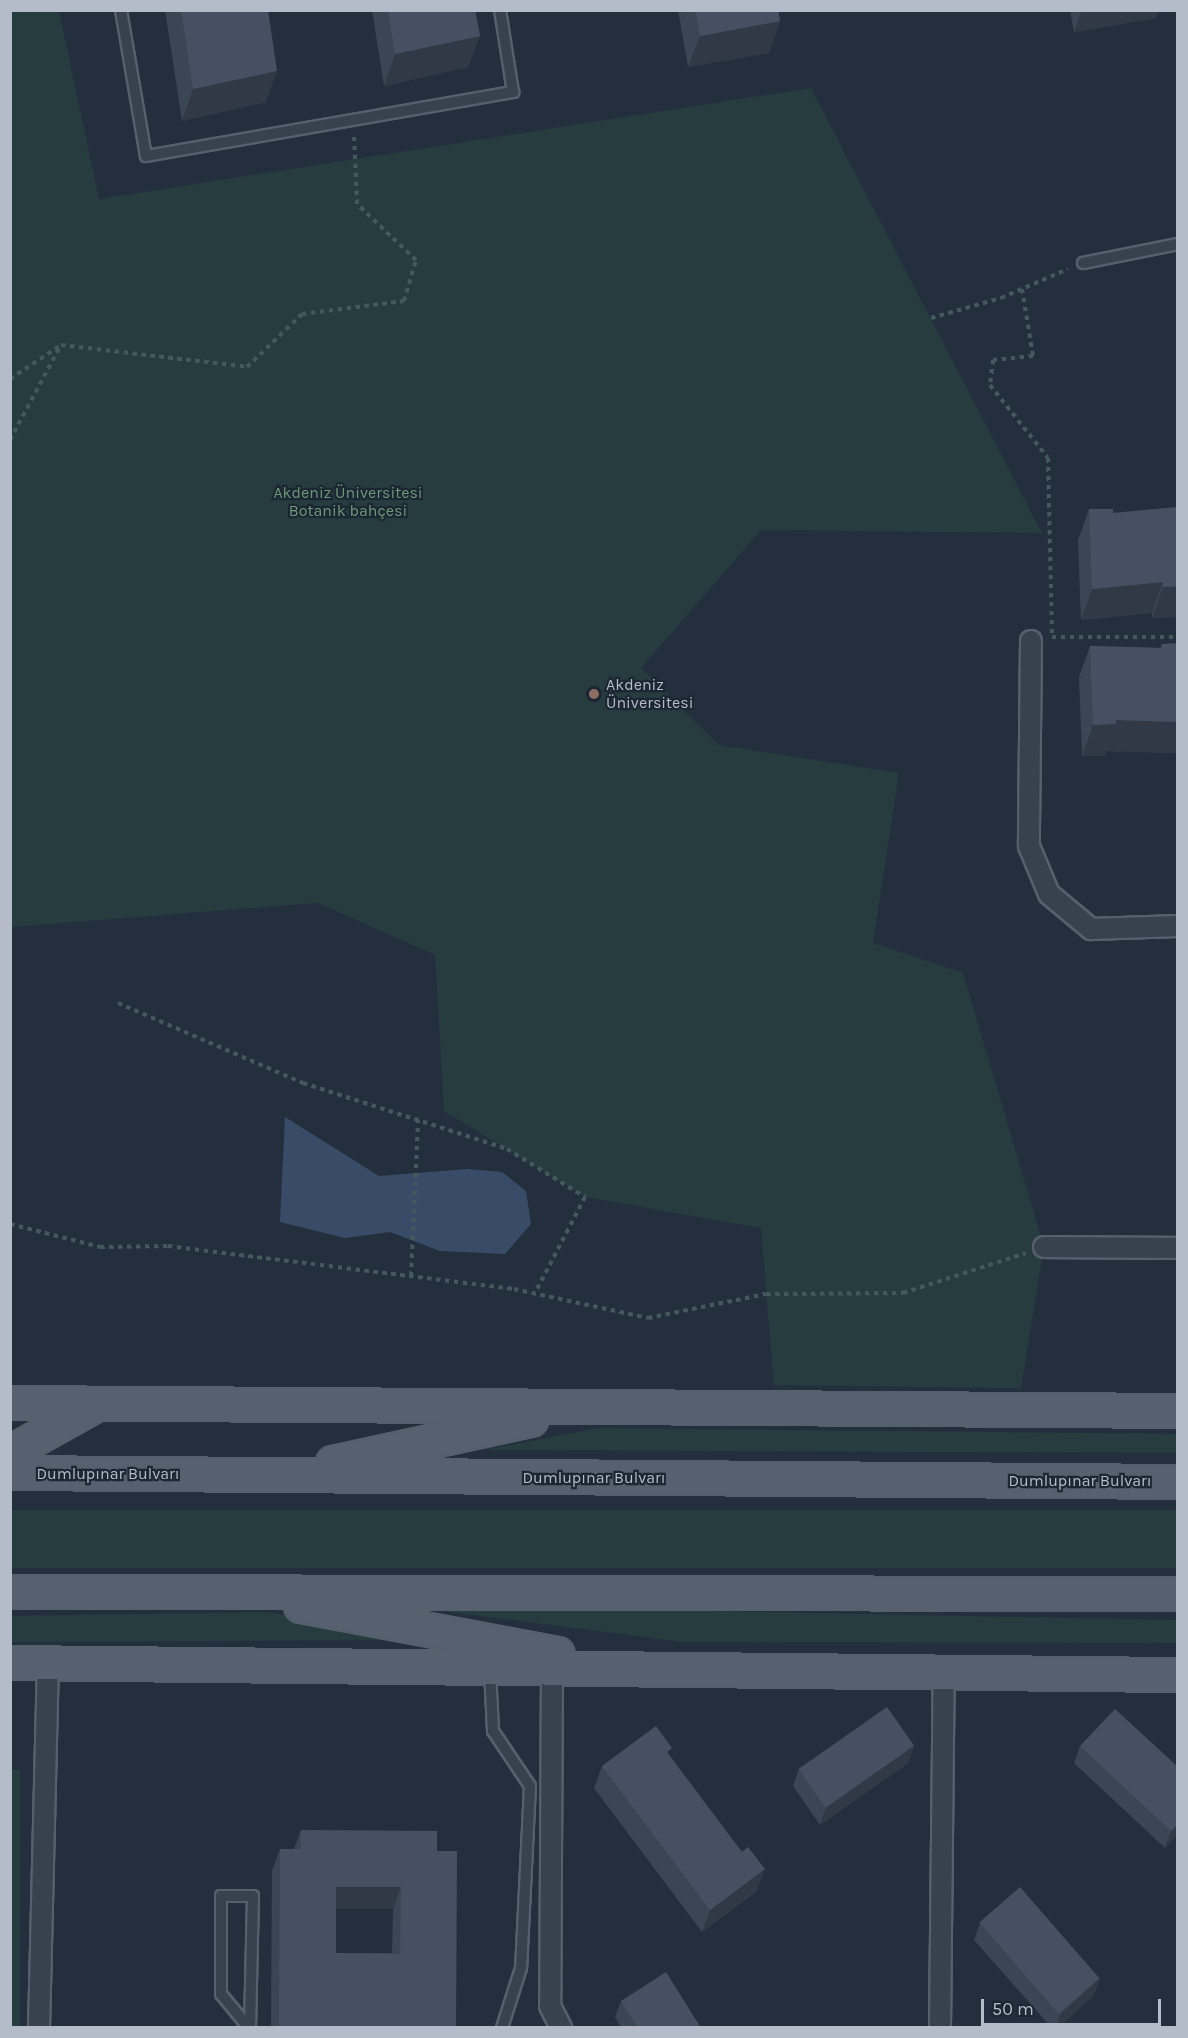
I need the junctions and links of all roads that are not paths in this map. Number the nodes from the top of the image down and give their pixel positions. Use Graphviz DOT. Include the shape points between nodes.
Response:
graph roads {
  1 [pos="121,10"];
  2 [pos="500,10"];
  3 [pos="1178,244"];
  4 [pos="1083,263"];
  5 [pos="1031,641"];
  6 [pos="1178,926"];
  7 [pos="1044,1247"];
  8 [pos="1178,1248"];
  9 [pos="10,1403"];
  10 [pos="97,1404"];
  11 [pos="588,1408"];
  12 [pos="1178,1411"];
  13 [pos="10,1453"];
  14 [pos="10,1473"];
  15 [pos="276,1475"];
  16 [pos="1178,1482"];
  17 [pos="223,1591"];
  18 [pos="10,1592"];
  19 [pos="1178,1593"];
  20 [pos="10,1662"];
  21 [pos="48,1663"];
  22 [pos="490,1668"];
  23 [pos="552,1668"];
  24 [pos="642,1669"];
  25 [pos="944,1673"];
  26 [pos="1178,1675"];
  27 [pos="502,2023"];
  28 [pos="39,2028"];
  29 [pos="250,2028"];
  30 [pos="512,2028"];
  31 [pos="561,2028"];
  32 [pos="940,2028"];
  1 -- 2 [label="lane" via="146,156 513,92"];
  3 -- 4 [label="lane"];
  5 -- 6 [label="street" via="1029,846 1049,894 1091,929"];
  7 -- 8 [label="street"];
  9 -- 10 [label="main road"];
  10 -- 11 [label="main road"];
  10 -- 13 [label="main road"];
  11 -- 12 [label="main road"];
  11 -- 15 [label="main road"];
  14 -- 15 [label="main road, Dumlupınar Bulvarı"];
  15 -- 16 [label="main road, Dumlupınar Bulvarı"];
  17 -- 18 [label="main road"];
  17 -- 19 [label="main road"];
  17 -- 24 [label="main road"];
  20 -- 21 [label="main road"];
  21 -- 22 [label="main road"];
  21 -- 28 [label="street"];
  22 -- 23 [label="main road"];
  22 -- 27 [label="lane" via="493,1731 530,1786 521,1968"];
  23 -- 24 [label="main road"];
  23 -- 31 [label="street" via="550,2006"];
  24 -- 25 [label="main road"];
  25 -- 26 [label="main road"];
  25 -- 32 [label="street"];
  27 -- 30 [label="lane"];
  29 -- 29 [label="lane" via="221,1994 221,1896 253,1896"];
}
